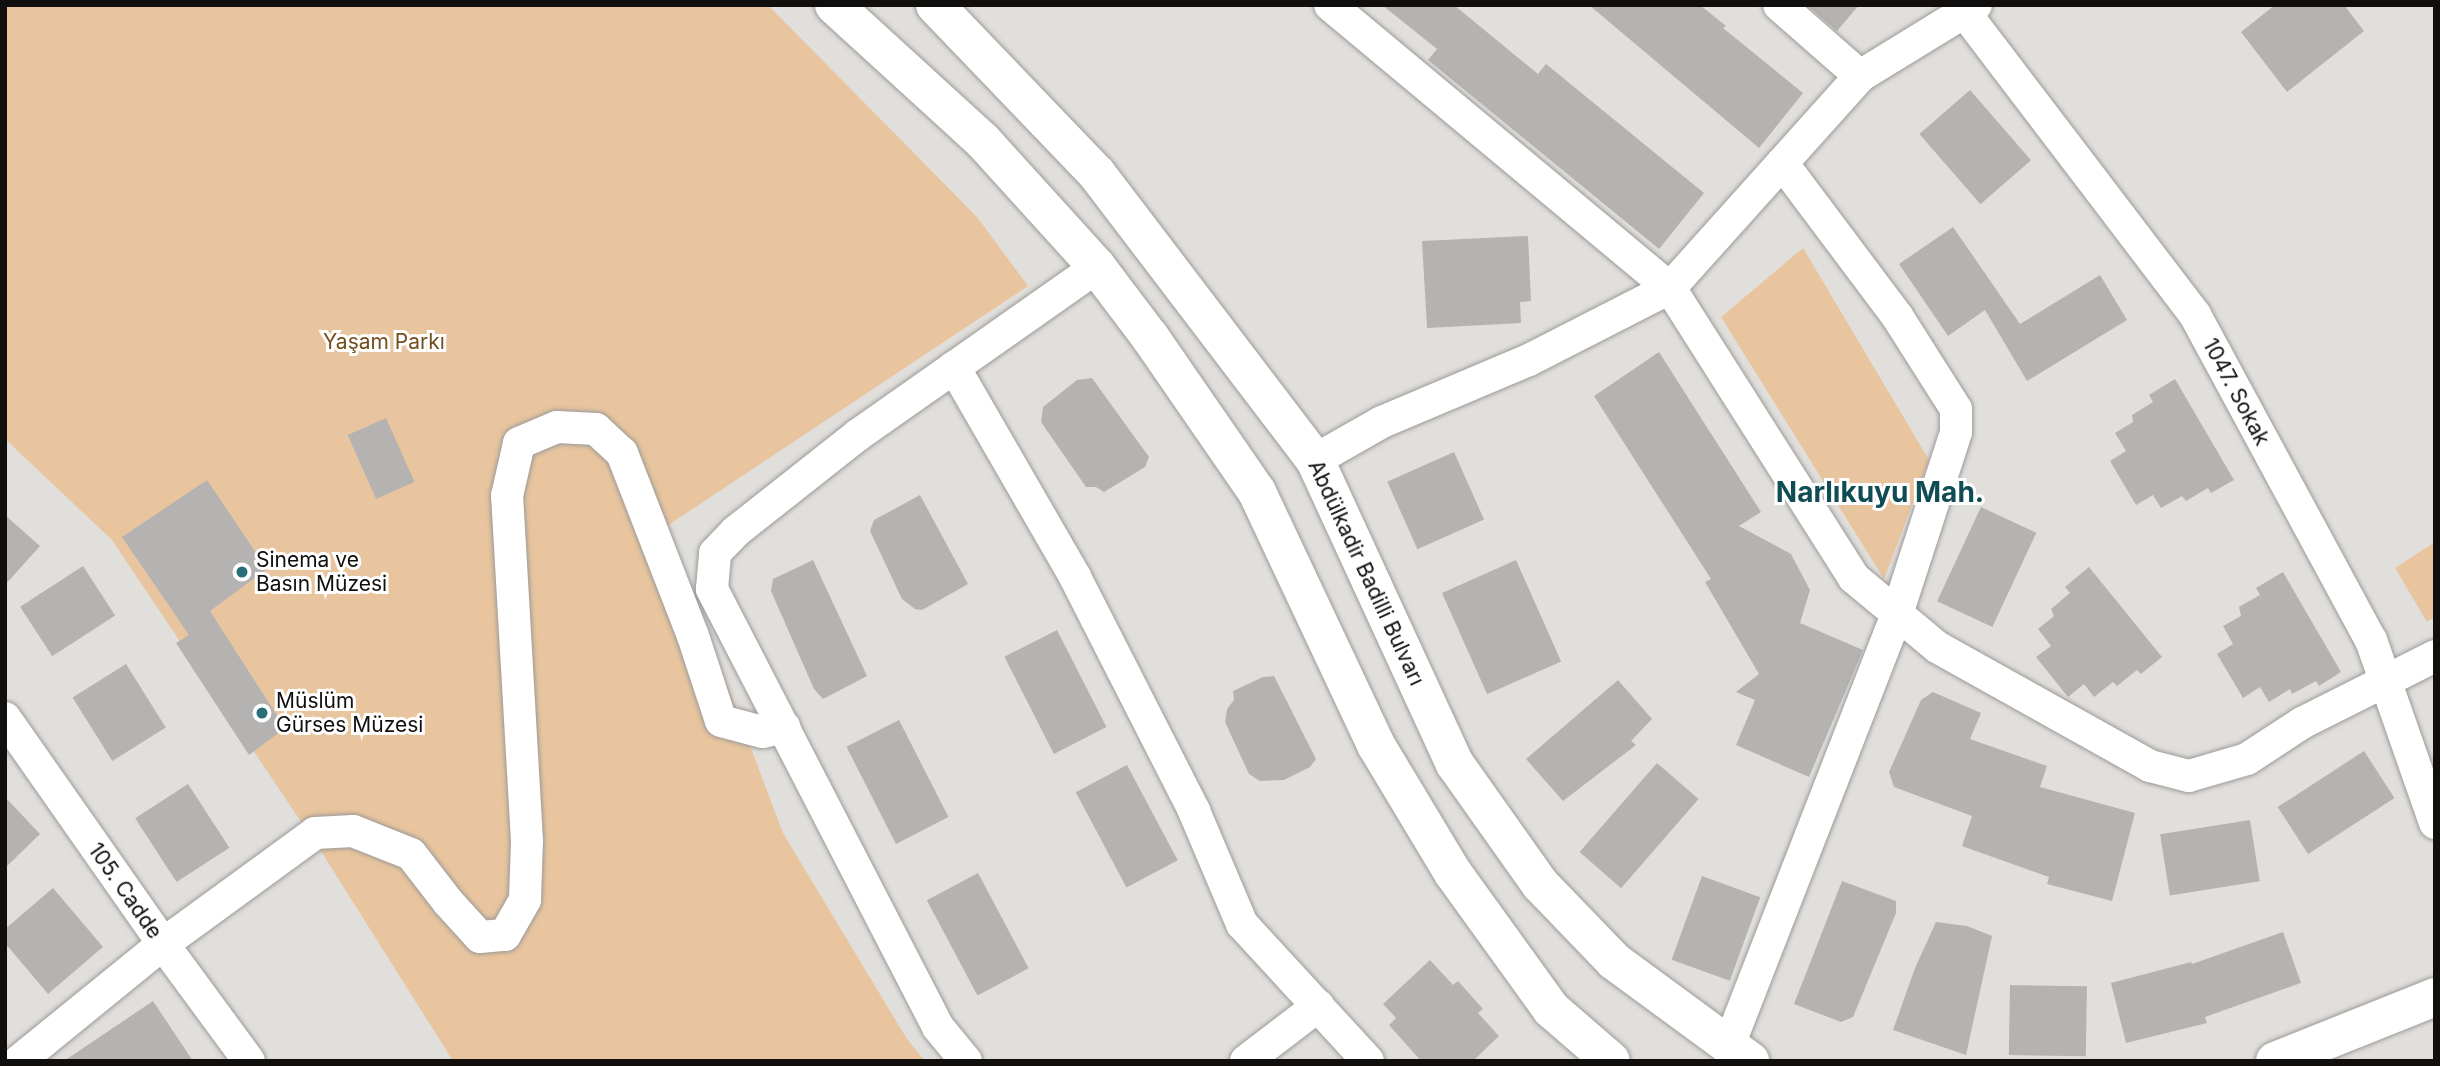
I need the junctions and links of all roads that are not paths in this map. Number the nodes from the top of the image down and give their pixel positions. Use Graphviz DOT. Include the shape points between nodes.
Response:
graph roads {
  1 [pos="834,5"];
  2 [pos="935,5"];
  3 [pos="1330,5"];
  4 [pos="1779,5"];
  5 [pos="1967,8"];
  6 [pos="1860,76"];
  7 [pos="1782,163"];
  8 [pos="1097,267"];
  9 [pos="1670,288"];
  10 [pos="954,367"];
  11 [pos="1315,460"];
  12 [pos="1898,614"];
  13 [pos="2435,656"];
  14 [pos="2384,683"];
  15 [pos="5,718"];
  16 [pos="784,727"];
  17 [pos="2435,823"];
  18 [pos="163,944"];
  19 [pos="2435,997"];
  20 [pos="1318,1006"];
  21 [pos="1739,1053"];
  22 [pos="19,1061"];
  23 [pos="249,1061"];
  24 [pos="966,1061"];
  25 [pos="1246,1061"];
  26 [pos="1368,1061"];
  27 [pos="1611,1061"];
  28 [pos="2275,1061"];
  1 -- 8 [label="main road" via="982,140"];
  2 -- 11 [label="main road, Abdülkadir Badilli Bulvarı" via="1097,174"];
  3 -- 9 [label="street"];
  4 -- 6 [label="street"];
  5 -- 6 [label="street"];
  5 -- 14 [label="street, 1047. Sokak" via="2194,315 2371,640"];
  6 -- 7 [label="street"];
  7 -- 9 [label="street"];
  7 -- 12 [label="street" via="1898,316 1956,409 1956,432"];
  8 -- 10 [label="street"];
  8 -- 27 [label="main road" via="1257,492 1376,745 1453,873 1551,1009"];
  9 -- 11 [label="street" via="1529,360 1382,422"];
  9 -- 12 [label="street" via="1854,578"];
  10 -- 16 [label="street" via="858,435 715,553 712,589"];
  10 -- 20 [label="street" via="1075,578 1194,811 1242,924"];
  11 -- 21 [label="main road, Abdülkadir Badilli Bulvarı" via="1455,764 1501,830 1540,884 1614,961"];
  12 -- 14 [label="street" via="1937,647 2138,760 2189,776 2247,759 2302,723"];
  12 -- 21 [label="street"];
  13 -- 14 [label="street"];
  14 -- 17 [label="street, 1047. Sokak"];
  15 -- 18 [label="street, 105. Cadde"];
  16 -- 18 [label="street" via="763,732 721,721 622,453 596,429 558,427 519,443 507,496 527,841 525,900 505,935 480,937 411,854 353,831 315,832"];
  16 -- 24 [label="street" via="939,1027"];
  18 -- 22 [label="street"];
  18 -- 23 [label="street, 105. Cadde"];
  19 -- 28 [label="main road"];
  20 -- 25 [label="street"];
  20 -- 26 [label="street"];
}
